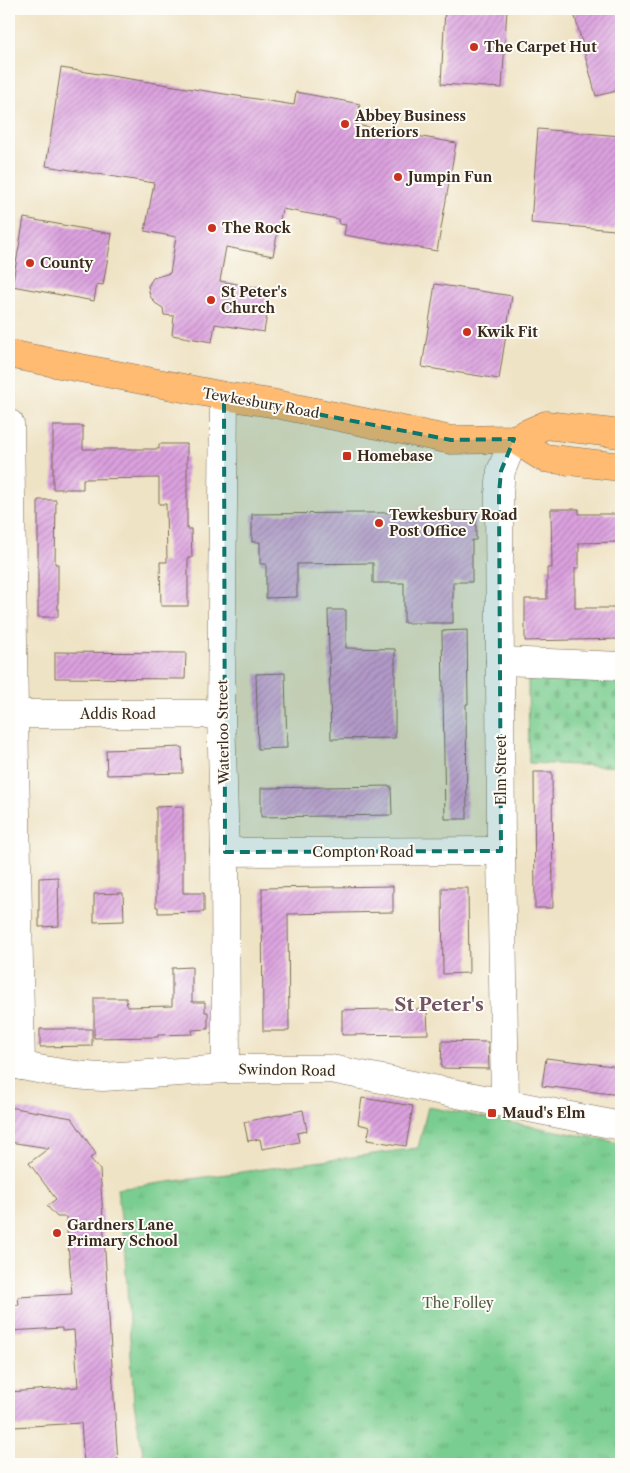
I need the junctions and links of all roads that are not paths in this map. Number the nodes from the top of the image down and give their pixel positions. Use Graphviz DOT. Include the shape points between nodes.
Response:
graph roads {
  1 [pos="9,354"];
  2 [pos="224,396"];
  3 [pos="10,424"];
  4 [pos="621,434"];
  5 [pos="514,439"];
  6 [pos="621,467"];
  7 [pos="500,661"];
  8 [pos="621,666"];
  9 [pos="14,714"];
  10 [pos="221,714"];
  11 [pos="501,851"];
  12 [pos="225,852"];
  13 [pos="15,1064"];
  14 [pos="226,1069"];
  15 [pos="506,1103"];
  16 [pos="621,1126"];
  1 -- 2 [label="highway, Tewkesbury Road"];
  2 -- 5 [label="highway, Tewkesbury Road" via="451,440"];
  2 -- 10 [label="street, Waterloo Street"];
  3 -- 9 [label="street"];
  4 -- 5 [label="highway, Tewkesbury Road" via="546,425"];
  5 -- 6 [label="highway" via="544,458"];
  5 -- 7 [label="street, Elm Street" via="501,471 499,494"];
  7 -- 8 [label="street"];
  7 -- 11 [label="street, Elm Street"];
  9 -- 10 [label="street, Addis Road"];
  9 -- 13 [label="street"];
  10 -- 12 [label="street, Waterloo Street"];
  11 -- 12 [label="street, Compton Road"];
  11 -- 15 [label="street, Elm Street"];
  12 -- 14 [label="street, Waterloo Street"];
  13 -- 14 [label="street, Swindon Road" via="64,1075 103,1077"];
  14 -- 15 [label="street, Swindon Road" via="331,1069"];
  15 -- 16 [label="street, Swindon Road"];
}
